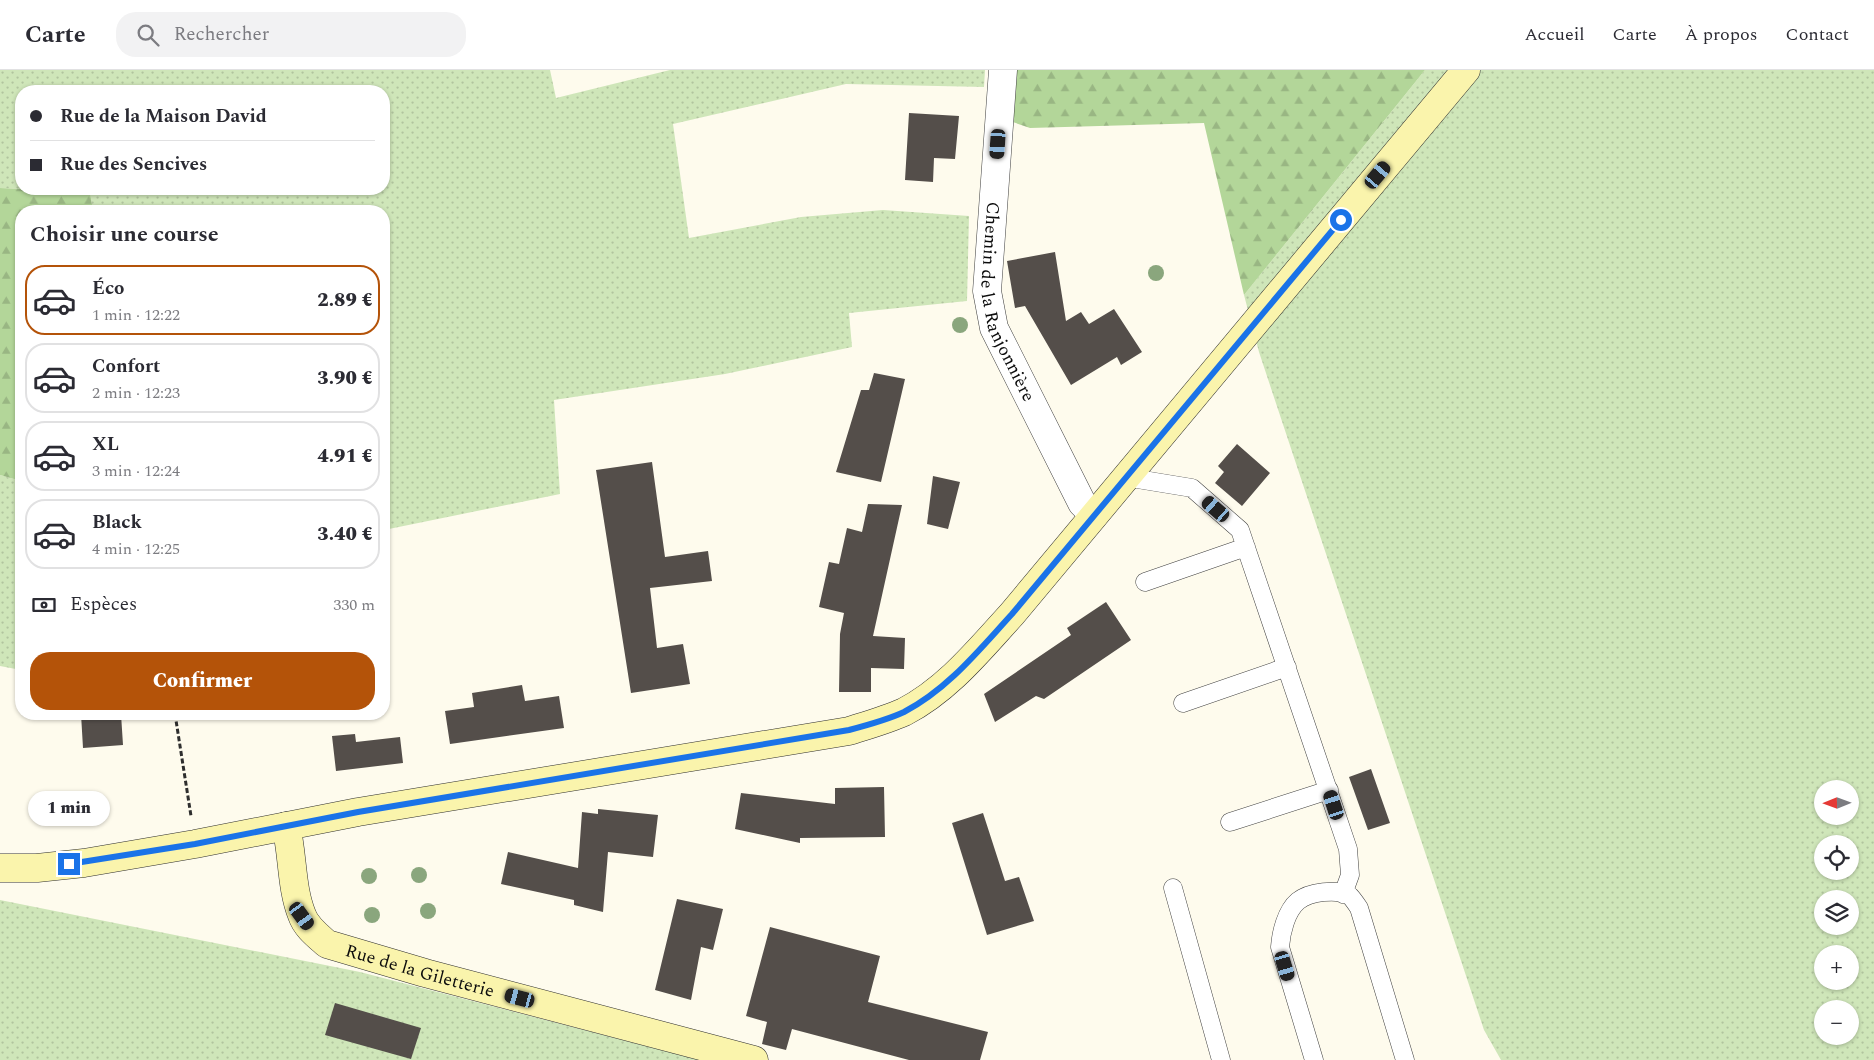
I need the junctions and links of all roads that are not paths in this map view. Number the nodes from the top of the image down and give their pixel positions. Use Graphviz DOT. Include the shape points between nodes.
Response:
graph roads {
  1 [pos="1003,70"];
  2 [pos="1466,70"];
  3 [pos="1125,477"];
  4 [pos="1094,514"];
  5 [pos="1246,547"];
  6 [pos="1145,582"];
  7 [pos="1287,667"];
  8 [pos="1183,703"];
  9 [pos="1329,790"];
  10 [pos="1230,822"];
  11 [pos="286,826"];
  12 [pos="0,868"];
  13 [pos="1173,888"];
  14 [pos="1343,894"];
  15 [pos="754,1060"];
  16 [pos="1221,1060"];
  17 [pos="1314,1060"];
  18 [pos="1405,1060"];
  1 -- 4 [label="street, Chemin de la Ranjonnière" via="987,291 994,328 1082,503"];
  2 -- 3 [label="street"];
  3 -- 4 [label="street"];
  3 -- 5 [label="lane" via="1192,488 1240,530"];
  4 -- 11 [label="street" via="1012,614 960,670 934,693 878,722 849,730"];
  5 -- 6 [label="lane"];
  5 -- 7 [label="lane"];
  7 -- 8 [label="lane"];
  7 -- 9 [label="lane"];
  9 -- 10 [label="lane"];
  9 -- 14 [label="lane" via="1348,850 1350,875"];
  11 -- 12 [label="street" via="84,863"];
  11 -- 15 [label="street, Rue de la Giletterie" via="302,916 327,944"];
  13 -- 16 [label="lane"];
  14 -- 17 [label="lane" via="1317,892 1297,902 1281,930 1280,947"];
  14 -- 18 [label="lane" via="1350,896 1359,908"];
}
